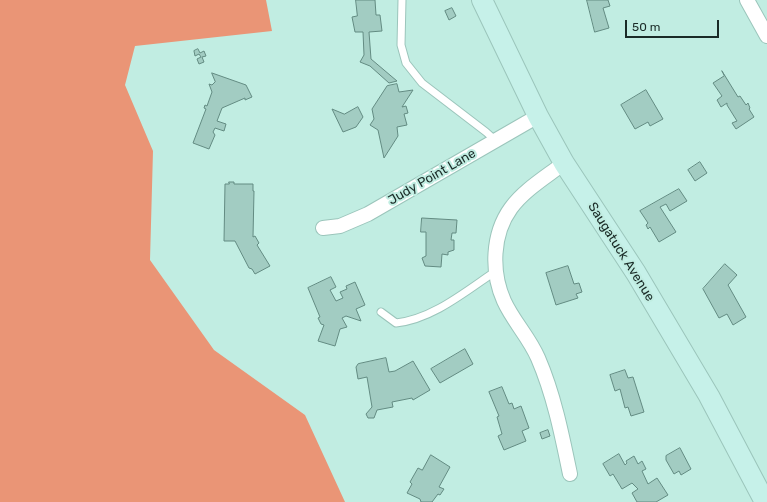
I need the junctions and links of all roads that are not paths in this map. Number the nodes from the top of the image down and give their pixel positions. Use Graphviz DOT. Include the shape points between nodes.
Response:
graph roads {
  1 [pos="402,0"];
  2 [pos="482,0"];
  3 [pos="747,0"];
  4 [pos="767,36"];
  5 [pos="538,116"];
  6 [pos="496,141"];
  7 [pos="564,163"];
  8 [pos="323,228"];
  9 [pos="496,271"];
  10 [pos="381,312"];
  11 [pos="570,474"];
  12 [pos="765,502"];
  1 -- 6 [label="lane" via="401,45 406,63 422,83"];
  2 -- 5 [label="main road, Saugatuck Avenue"];
  3 -- 4 [label="street"];
  5 -- 6 [label="street, Judy Point Lane"];
  5 -- 7 [label="main road, Saugatuck Avenue"];
  6 -- 8 [label="street, Judy Point Lane" via="368,214 340,226"];
  7 -- 9 [label="street" via="519,198 510,209 499,234"];
  7 -- 12 [label="main road, Saugatuck Avenue" via="636,273 708,396"];
  9 -- 10 [label="lane" via="440,308 408,322 396,323"];
  9 -- 11 [label="street" via="503,300 516,324 530,342 544,374 557,412"];
}
